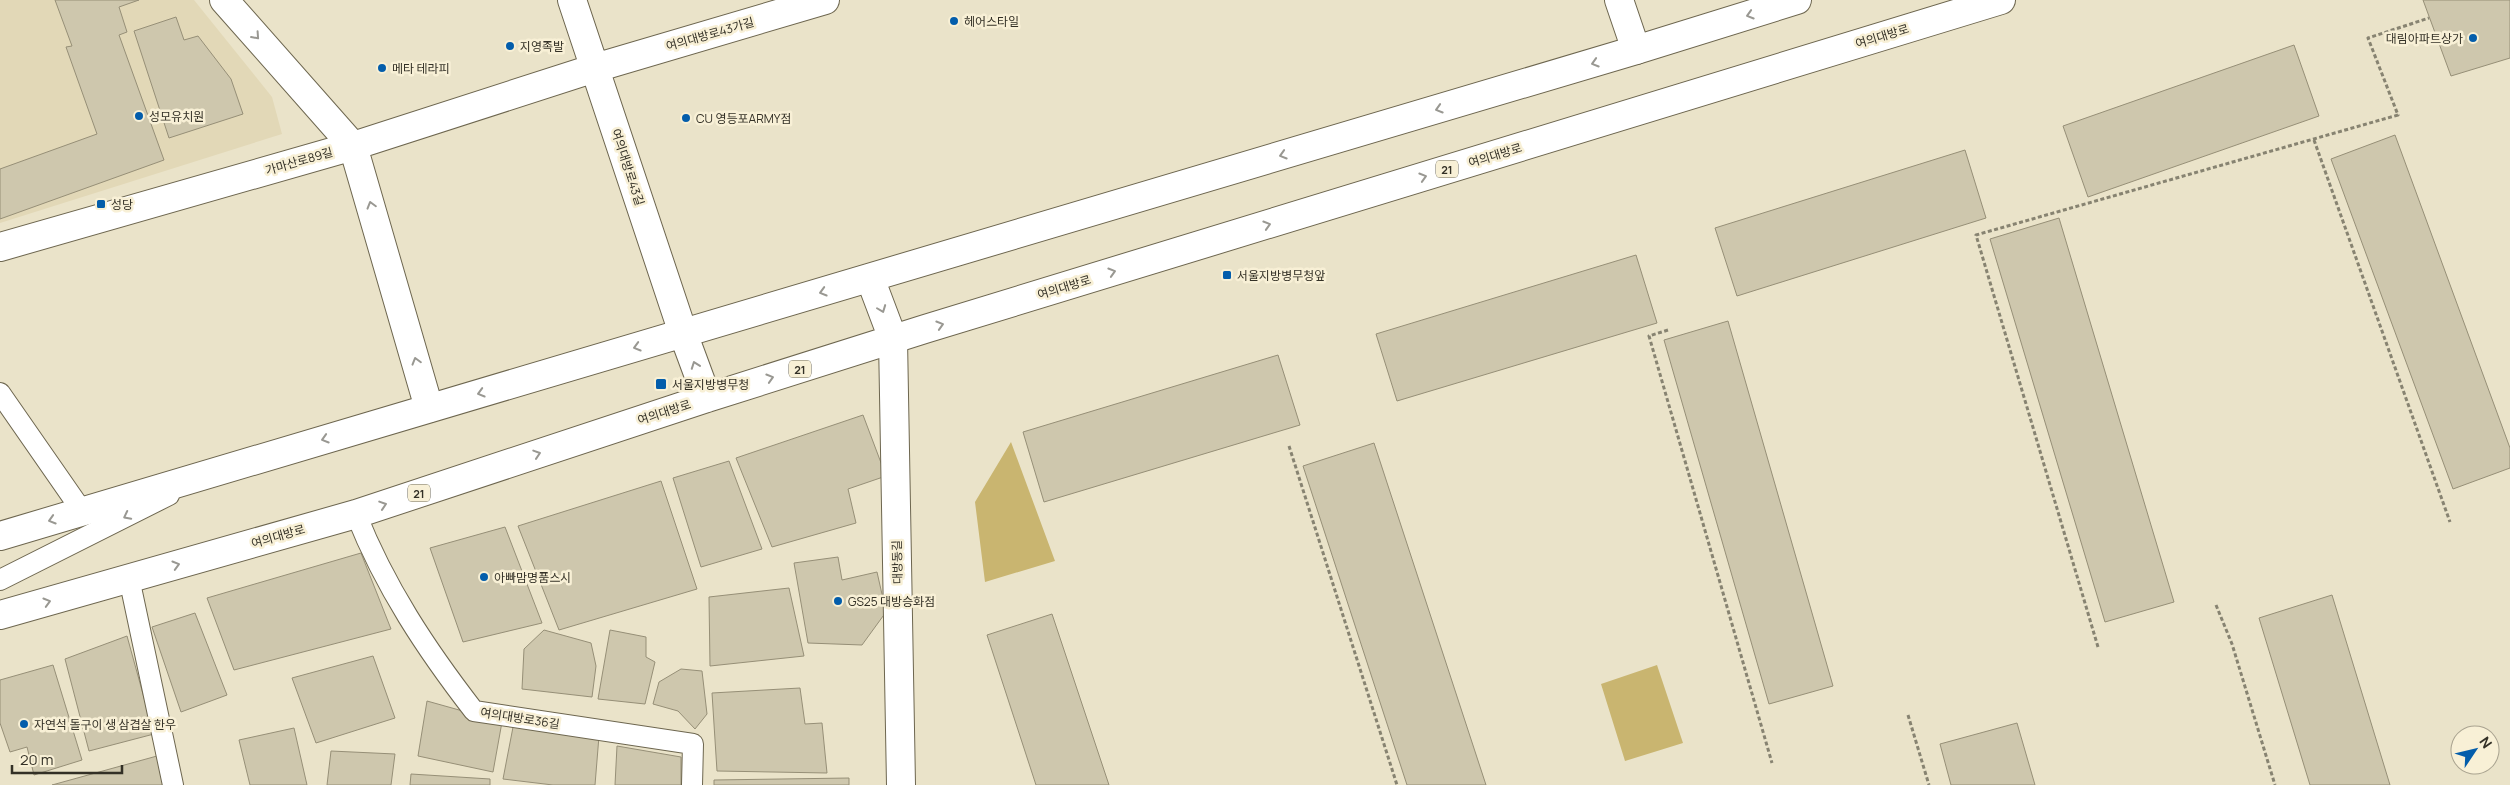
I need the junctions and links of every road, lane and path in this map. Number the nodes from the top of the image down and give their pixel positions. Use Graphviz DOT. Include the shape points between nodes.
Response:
graph roads {
  1 [pos="224,0"];
  2 [pos="572,0"];
  3 [pos="825,0"];
  4 [pos="1618,0"];
  5 [pos="1796,0"];
  6 [pos="2001,0"];
  7 [pos="2429,18"];
  8 [pos="1636,50"];
  9 [pos="595,68"];
  10 [pos="2314,140"];
  11 [pos="354,146"];
  12 [pos="0,247"];
  13 [pos="870,278"];
  14 [pos="1668,330"];
  15 [pos="683,333"];
  16 [pos="893,340"];
  17 [pos="0,393"];
  18 [pos="707,398"];
  19 [pos="429,408"];
  20 [pos="1289,446"];
  21 [pos="218,471"];
  22 [pos="82,511"];
  23 [pos="356,514"];
  24 [pos="2450,522"];
  25 [pos="0,536"];
  26 [pos="129,578"];
  27 [pos="0,580"];
  28 [pos="2216,605"];
  29 [pos="0,615"];
  30 [pos="2098,647"];
  31 [pos="1908,715"];
  32 [pos="1772,763"];
  33 [pos="173,785"];
  34 [pos="692,785"];
  35 [pos="901,785"];
  36 [pos="1397,785"];
  37 [pos="1929,785"];
  38 [pos="2275,785"];
  1 -- 11 [label="main road, one-way"];
  2 -- 9 [label="main road, 여의대방로43길"];
  3 -- 9 [label="main road, 여의대방로43가길"];
  4 -- 8 [label="main road"];
  5 -- 8 [label="main road, one-way"];
  16 -- 6 [label="main road, 여의대방로 / 21, one-way"];
  7 -- 10 [label="path" via="2368,38 2398,114"];
  8 -- 13 [label="main road, one-way"];
  9 -- 11 [label="main road, 가마산로89길"];
  9 -- 15 [label="main road, 여의대방로43길"];
  10 -- 24 [label="path"];
  10 -- 30 [label="path" via="1976,235"];
  11 -- 12 [label="main road, 가마산로89길"];
  19 -- 11 [label="main road, one-way"];
  13 -- 15 [label="main road, one-way"];
  13 -- 16 [label="main road, 대방동길, one-way"];
  14 -- 32 [label="path" via="1649,336"];
  18 -- 15 [label="main road, 여의대방로43길, one-way"];
  15 -- 19 [label="main road, one-way"];
  18 -- 16 [label="main road, 여의대방로 / 21, one-way"];
  16 -- 35 [label="main road, 대방동길"];
  17 -- 22 [label="lane"];
  23 -- 18 [label="main road, 여의대방로 / 21, one-way"];
  19 -- 21 [label="main road, one-way"];
  20 -- 36 [label="path"];
  21 -- 22 [label="main road"];
  21 -- 27 [label="lane, one-way"];
  22 -- 25 [label="main road, one-way"];
  26 -- 23 [label="main road, 여의대방로 / 21, one-way"];
  23 -- 34 [label="lane, 여의대방로36길" via="374,558 433,658 474,711 693,744"];
  29 -- 26 [label="main road, 여의대방로 / 21, one-way"];
  26 -- 33 [label="lane"];
  28 -- 38 [label="path" via="2232,644"];
  31 -- 37 [label="path"];
}
